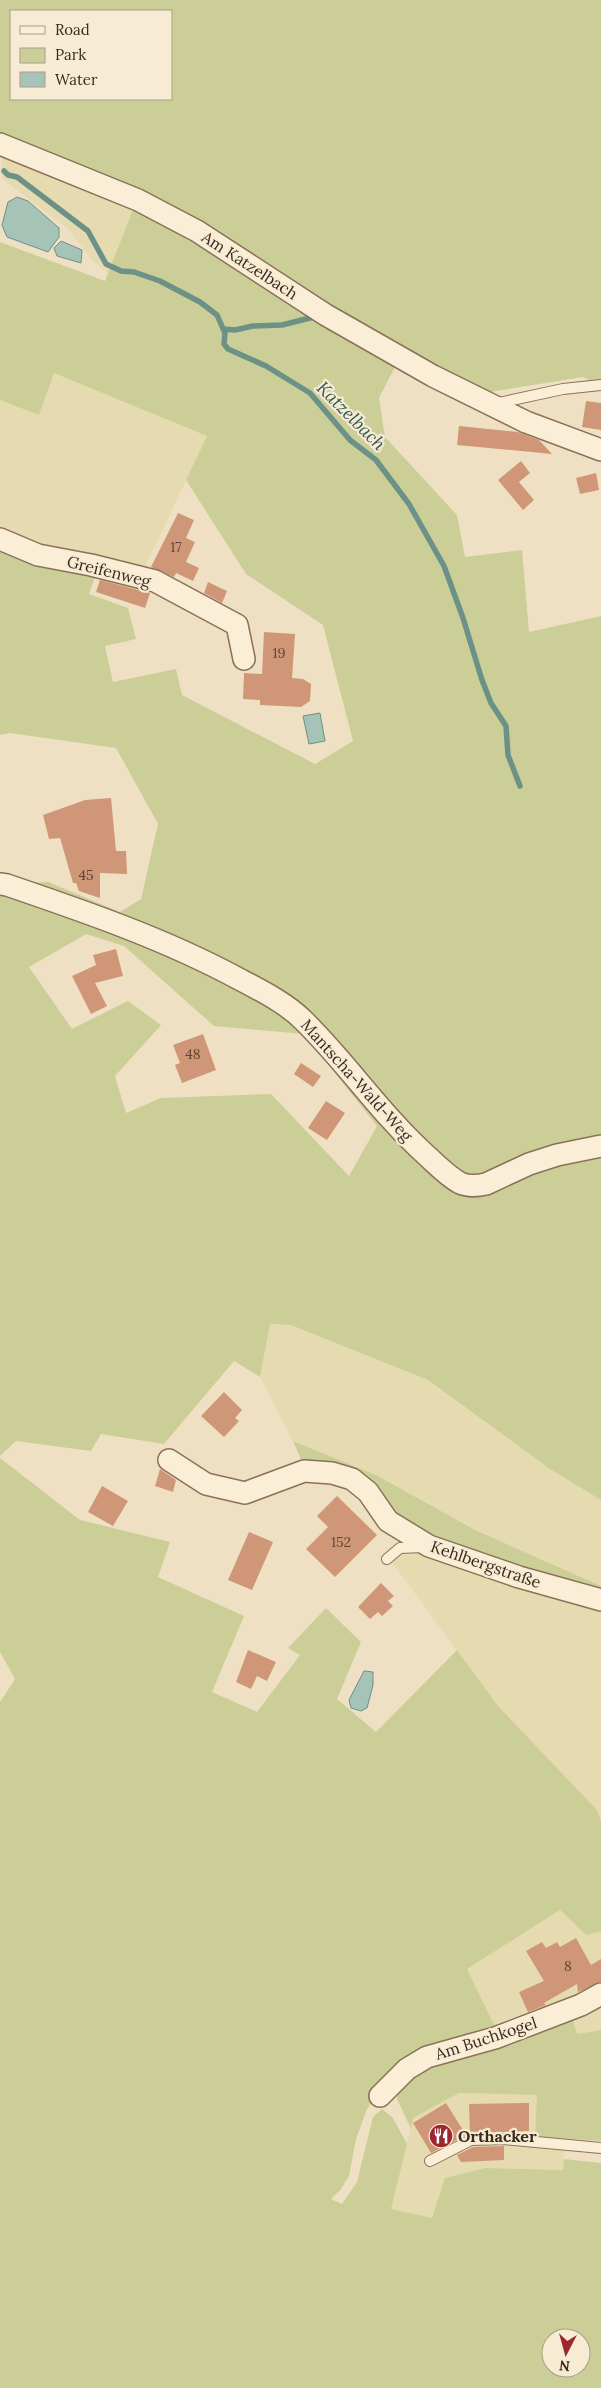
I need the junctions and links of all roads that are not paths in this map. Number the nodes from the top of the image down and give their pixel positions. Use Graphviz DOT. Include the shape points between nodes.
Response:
graph roads {
  1 [pos="0,144"];
  2 [pos="601,385"];
  3 [pos="490,404"];
  4 [pos="601,450"];
  5 [pos="0,539"];
  6 [pos="244,659"];
  7 [pos="0,884"];
  8 [pos="601,1146"];
  9 [pos="169,1460"];
  10 [pos="429,1546"];
  11 [pos="387,1559"];
  12 [pos="601,1600"];
  13 [pos="601,1994"];
  14 [pos="380,2096"];
  15 [pos="601,2148"];
  16 [pos="430,2160"];
  1 -- 3 [label="street, Am Katzelbach" via="138,200 197,231 326,315 433,376"];
  2 -- 3 [label="lane"];
  3 -- 4 [label="street, Am Katzelbach" via="526,422"];
  5 -- 6 [label="street, Greifenweg" via="38,555 155,581 236,624"];
  7 -- 8 [label="street, Mantscha-Wald-Weg" via="143,934 206,961 261,991 300,1017 400,1130 462,1184 486,1184 538,1161"];
  9 -- 10 [label="street, Kehlbergstraße" via="206,1484 245,1492 304,1471 332,1473 352,1479 368,1492 388,1521"];
  10 -- 11 [label="lane" via="400,1548"];
  10 -- 12 [label="street, Kehlbergstraße" via="519,1577"];
  13 -- 14 [label="street, Am Buchkogel" via="495,2038 427,2057 407,2069"];
  15 -- 16 [label="lane" via="504,2139 471,2140"];
}
